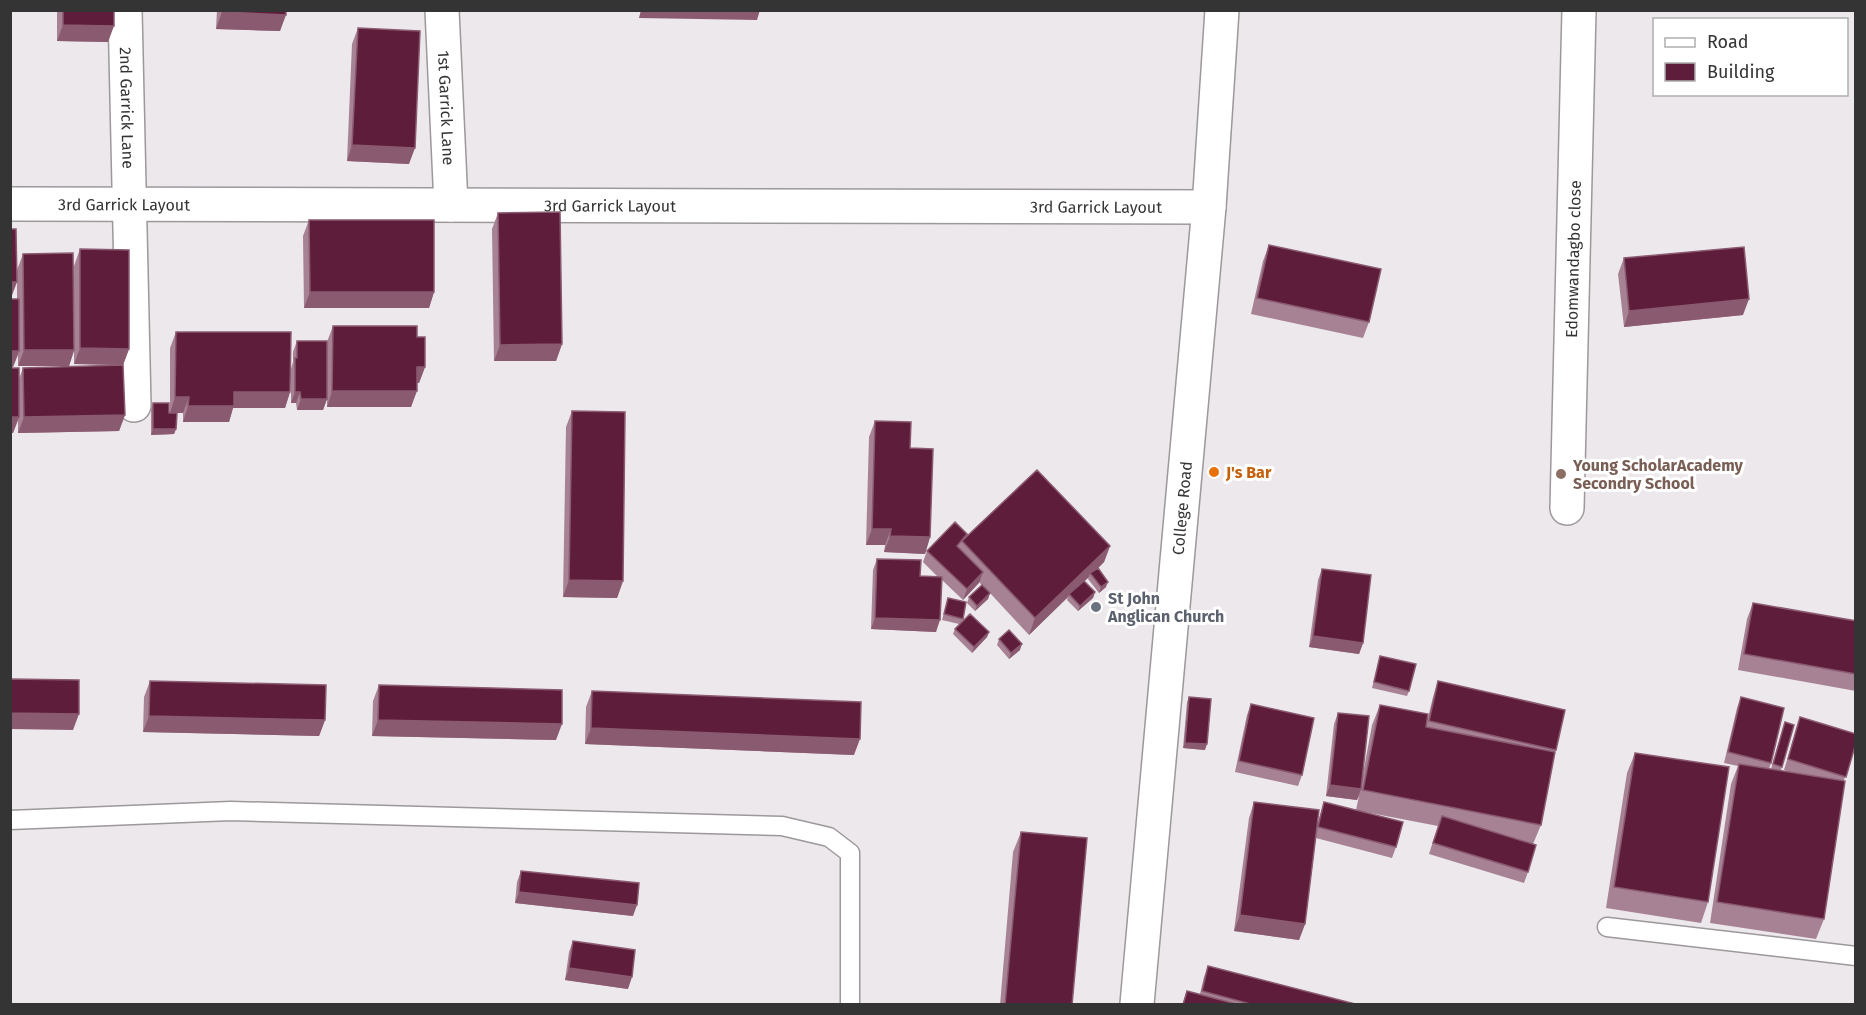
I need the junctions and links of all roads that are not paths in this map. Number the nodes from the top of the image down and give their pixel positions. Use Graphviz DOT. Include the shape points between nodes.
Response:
graph roads {
  1 [pos="125,10"];
  2 [pos="442,10"];
  3 [pos="1222,10"];
  4 [pos="1579,10"];
  5 [pos="10,204"];
  6 [pos="129,204"];
  7 [pos="451,206"];
  8 [pos="1209,207"];
  9 [pos="134,405"];
  10 [pos="1567,508"];
  11 [pos="10,820"];
  12 [pos="1607,927"];
  13 [pos="1856,956"];
  14 [pos="850,1005"];
  15 [pos="1137,1005"];
  1 -- 6 [label="street, 2nd Garrick Lane"];
  2 -- 7 [label="street, 1st Garrick Lane"];
  3 -- 8 [label="street, College Road"];
  4 -- 10 [label="street, Edomwandagbo close"];
  5 -- 6 [label="street, 3rd Garrick Layout"];
  6 -- 7 [label="street, 3rd Garrick Layout"];
  6 -- 9 [label="street, 2nd Garrick Lane"];
  7 -- 8 [label="street, 3rd Garrick Layout"];
  8 -- 15 [label="street, College Road"];
  11 -- 14 [label="lane" via="231,811 782,826 829,837 850,853"];
  12 -- 13 [label="lane"];
}
